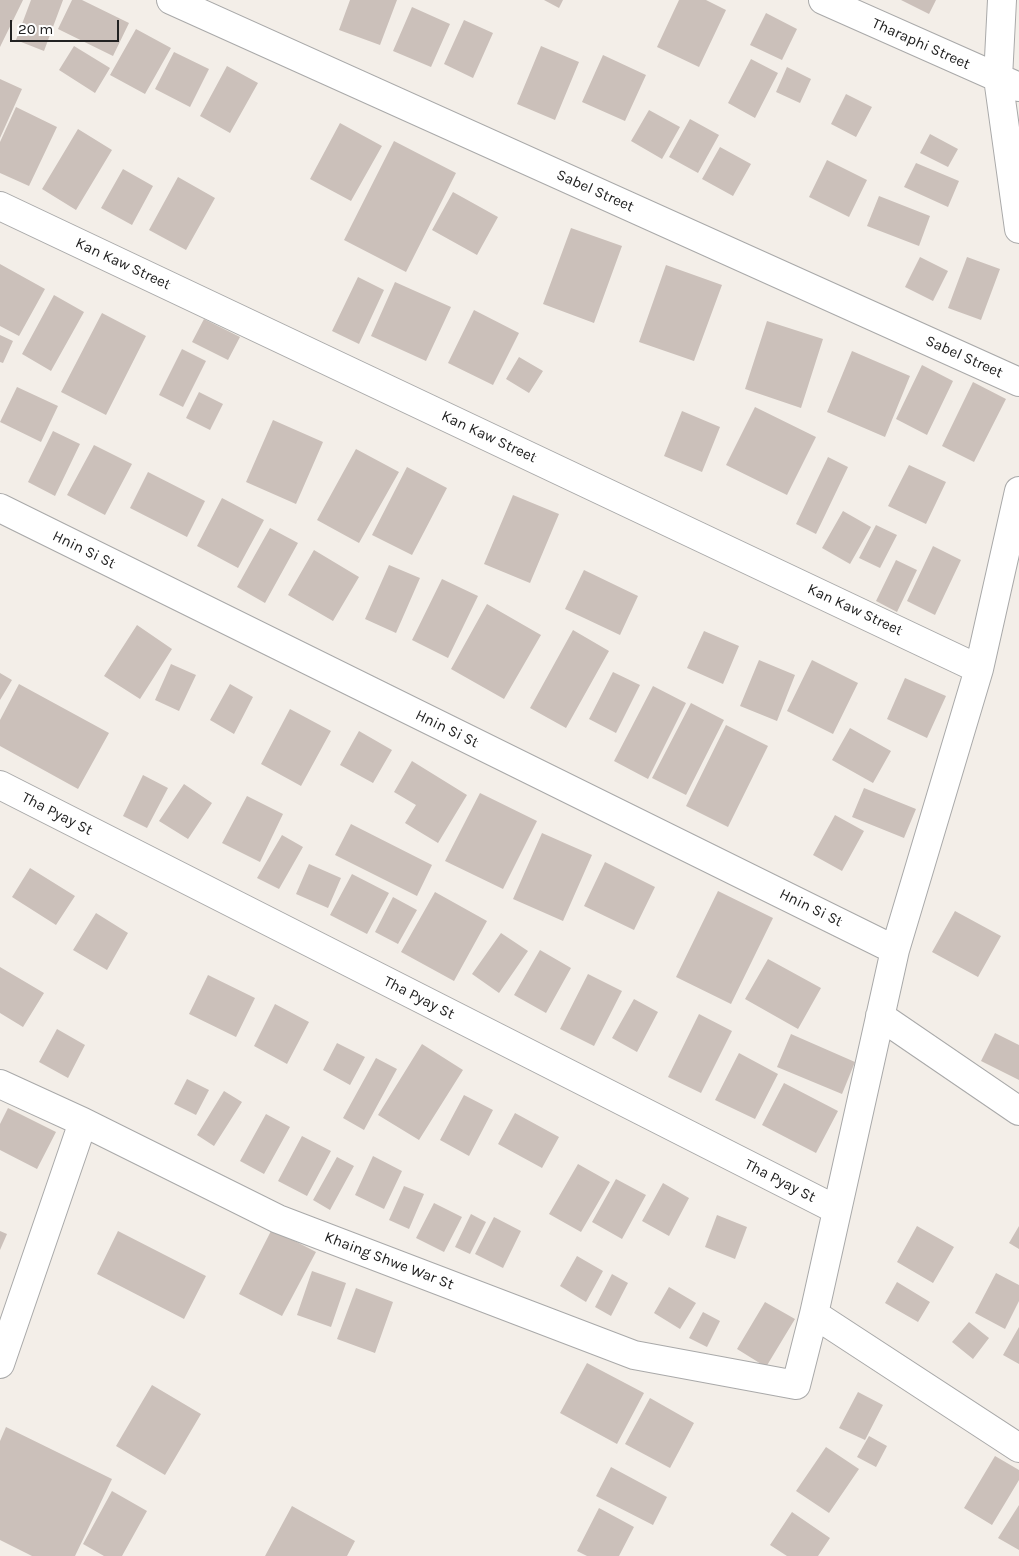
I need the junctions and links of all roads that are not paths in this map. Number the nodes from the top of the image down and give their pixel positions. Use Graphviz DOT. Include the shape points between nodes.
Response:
graph roads {
  1 [pos="170,0"];
  2 [pos="823,0"];
  3 [pos="1002,0"];
  4 [pos="1009,83"];
  5 [pos="0,206"];
  6 [pos="1019,229"];
  7 [pos="1019,382"];
  8 [pos="1019,490"];
  9 [pos="0,508"];
  10 [pos="978,668"];
  11 [pos="0,785"];
  12 [pos="895,950"];
  13 [pos="880,1016"];
  14 [pos="0,1084"];
  15 [pos="1019,1111"];
  16 [pos="83,1122"];
  17 [pos="837,1210"];
  18 [pos="814,1314"];
  19 [pos="2,1354"];
  20 [pos="1019,1448"];
  1 -- 7 [label="street, Sabel Street"];
  2 -- 4 [label="street, Tharaphi Street"];
  3 -- 4 [label="street"];
  4 -- 6 [label="street"];
  5 -- 10 [label="street, Kan Kaw Street"];
  8 -- 10 [label="street"];
  9 -- 12 [label="street, Hnin Si St"];
  10 -- 12 [label="street"];
  11 -- 17 [label="street, Tha Pyay St"];
  12 -- 13 [label="street"];
  13 -- 15 [label="street"];
  13 -- 17 [label="street"];
  14 -- 16 [label="street, Khaing Shwe War St"];
  16 -- 18 [label="street, Khaing Shwe War St" via="278,1219 634,1355 796,1386"];
  16 -- 19 [label="street"];
  17 -- 18 [label="street"];
  18 -- 20 [label="street"];
}
